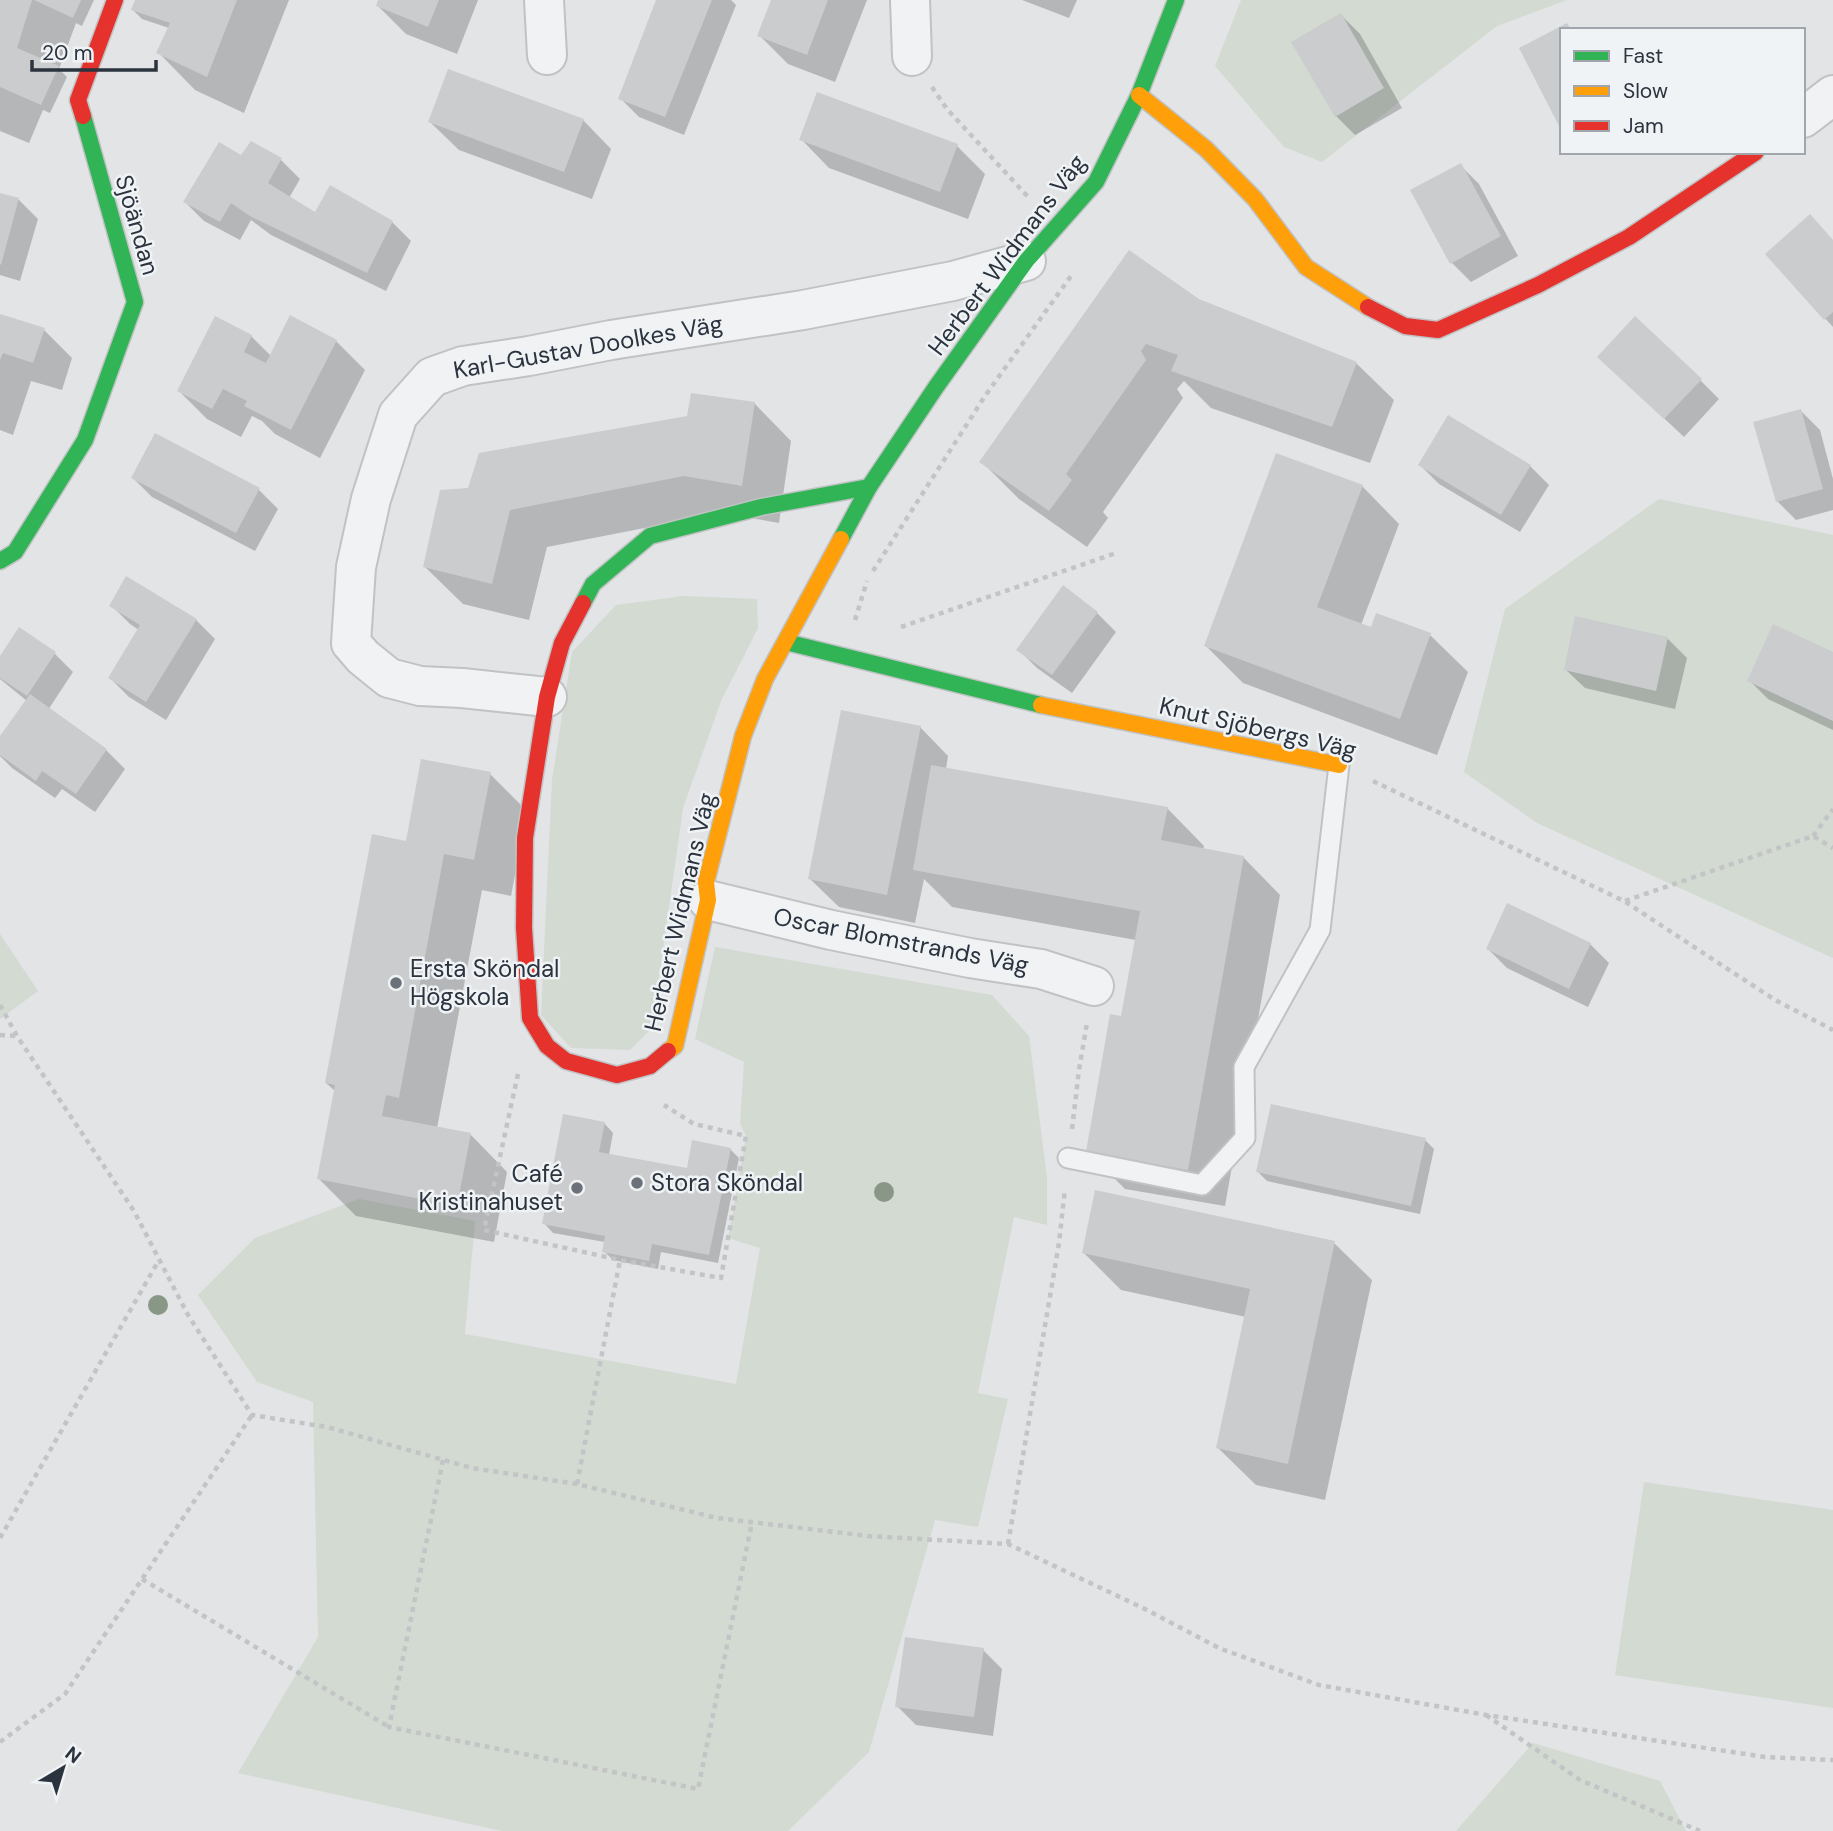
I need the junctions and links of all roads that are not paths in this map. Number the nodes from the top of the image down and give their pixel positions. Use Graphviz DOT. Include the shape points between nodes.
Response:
graph roads {
  1 [pos="115,0"];
  2 [pos="544,0"];
  3 [pos="910,0"];
  4 [pos="1176,0"];
  5 [pos="547,55"];
  6 [pos="912,56"];
  7 [pos="1139,95"];
  8 [pos="1833,95"];
  9 [pos="1805,116"];
  10 [pos="1753,154"];
  11 [pos="1026,261"];
  12 [pos="869,487"];
  13 [pos="0,561"];
  14 [pos="786,642"];
  15 [pos="547,697"];
  16 [pos="1339,765"];
  17 [pos="708,900"];
  18 [pos="1094,986"];
  19 [pos="1068,1158"];
  1 -- 13 [label="street, Sjöändan" via="78,100 135,302 85,440 15,552"];
  2 -- 5 [label="street"];
  3 -- 6 [label="street"];
  4 -- 7 [label="street, Herbert Widmans Väg"];
  7 -- 10 [label="street" via="1206,149 1255,199 1306,267 1405,326 1438,330 1629,237"];
  7 -- 11 [label="street, Herbert Widmans Väg" via="1096,182"];
  8 -- 9 [label="street"];
  11 -- 12 [label="street, Herbert Widmans Väg"];
  11 -- 15 [label="street, Karl-Gustav Doolkes Väg" via="953,281 463,366 432,377 398,415 371,499 356,567 351,643 389,678 420,687"];
  12 -- 14 [label="street, Herbert Widmans Väg"];
  12 -- 15 [label="street" via="761,507 650,536 593,583 562,643"];
  14 -- 16 [label="street, Knut Sjöbergs Väg" via="1033,703"];
  14 -- 17 [label="street, Herbert Widmans Väg" via="765,679 743,736 706,883"];
  15 -- 17 [label="street, Herbert Widmans Väg" via="525,838 524,928 530,1018 547,1046 566,1061 617,1075 650,1066 674,1046"];
  16 -- 19 [label="lane" via="1320,930 1244,1068 1245,1138 1202,1185"];
  17 -- 18 [label="street, Oscar Blomstrands Väg" via="843,933 1041,969"];
}
